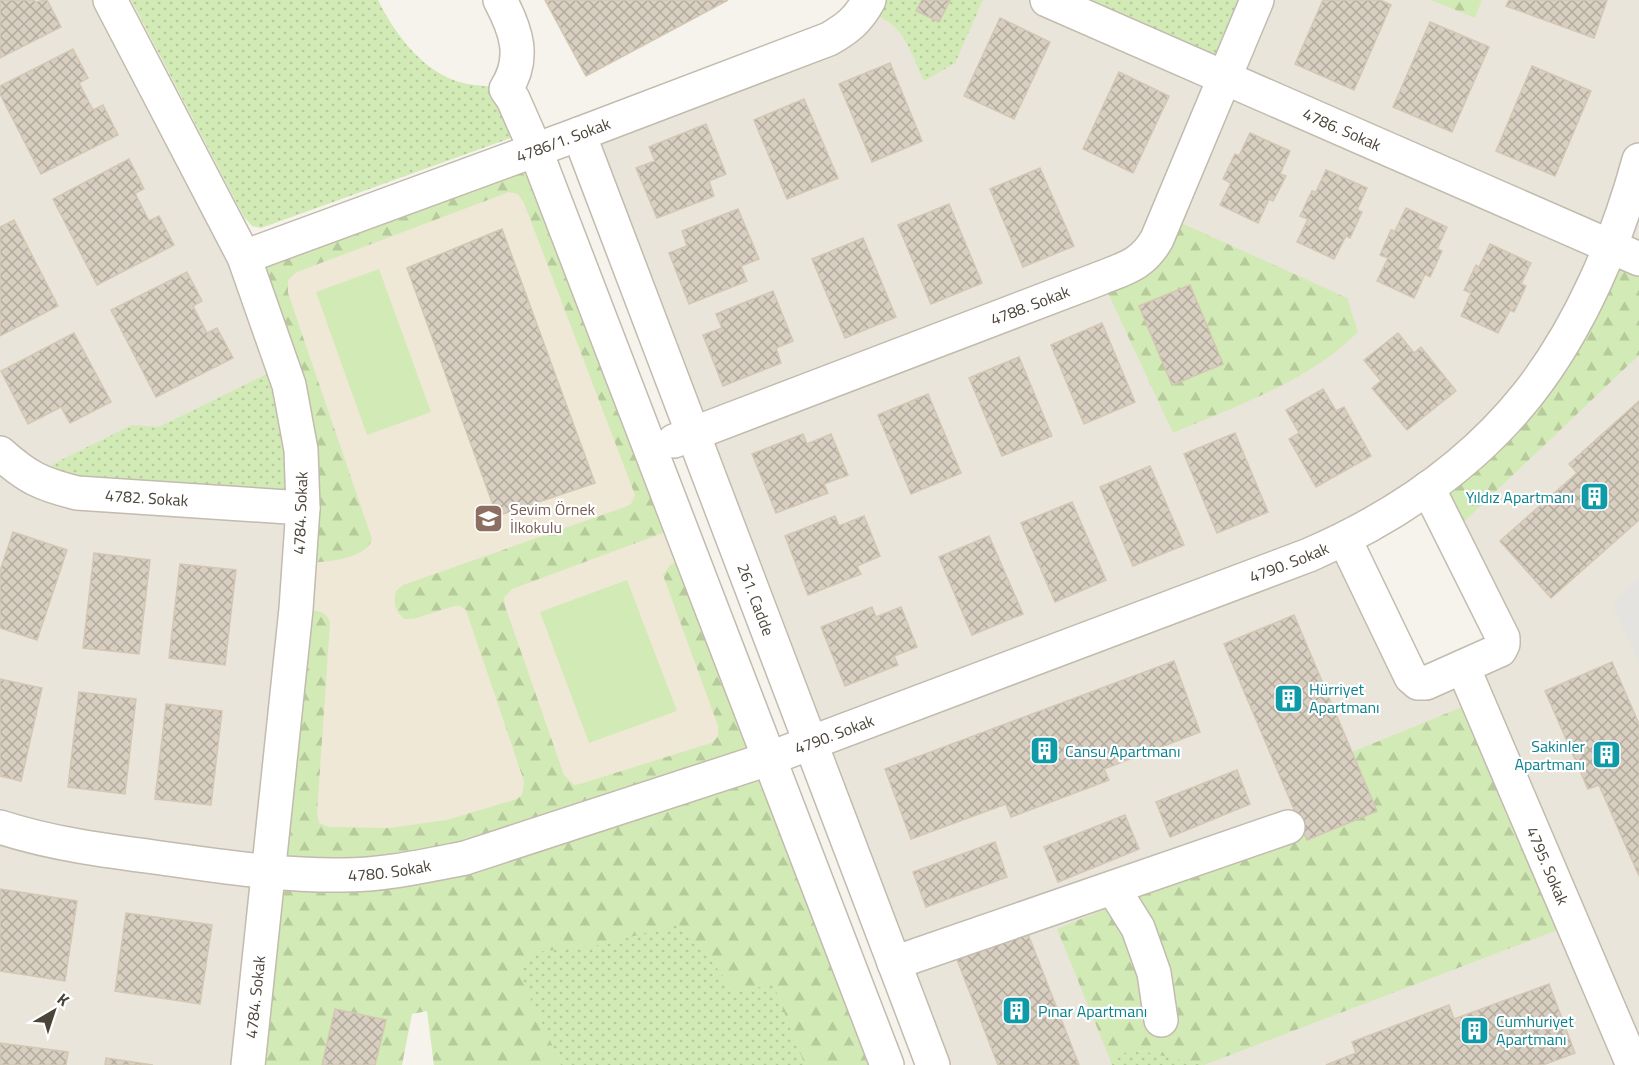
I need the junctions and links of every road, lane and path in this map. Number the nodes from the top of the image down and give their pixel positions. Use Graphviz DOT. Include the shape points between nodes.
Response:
graph roads {
  1 [pos="110,0"];
  2 [pos="500,0"];
  3 [pos="868,0"];
  4 [pos="1047,0"];
  5 [pos="1257,0"];
  6 [pos="1225,80"];
  7 [pos="579,134"];
  8 [pos="535,149"];
  9 [pos="1639,160"];
  10 [pos="1624,253"];
  11 [pos="244,257"];
  12 [pos="693,434"];
  13 [pos="650,450"];
  14 [pos="0,453"];
  15 [pos="1428,488"];
  16 [pos="303,508"];
  17 [pos="1345,540"];
  18 [pos="1463,667"];
  19 [pos="810,742"];
  20 [pos="768,759"];
  21 [pos="0,827"];
  22 [pos="1288,827"];
  23 [pos="268,872"];
  24 [pos="1113,888"];
  25 [pos="894,963"];
  26 [pos="1161,1020"];
  27 [pos="248,1065"];
  28 [pos="887,1065"];
  29 [pos="933,1065"];
  30 [pos="1633,1065"];
  1 -- 11 [label="street, 4784. Sokak"];
  2 -- 8 [label="street" via="517,44 516,71 507,89"];
  3 -- 7 [label="street, 4786/1. Sokak" via="858,18 829,39"];
  4 -- 6 [label="street, 4786. Sokak"];
  5 -- 6 [label="street, 4788. Sokak"];
  6 -- 10 [label="street, 4786. Sokak"];
  6 -- 12 [label="street, 4788. Sokak" via="1157,239 1140,261"];
  7 -- 8 [label="street, 4786/1. Sokak"];
  7 -- 12 [label="street, 261. Cadde"];
  8 -- 11 [label="street, 4786/1. Sokak"];
  8 -- 13 [label="street"];
  9 -- 10 [label="street, 4790. Sokak" via="1626,205"];
  10 -- 15 [label="street, 4790. Sokak" via="1582,307 1528,393 1473,451"];
  11 -- 16 [label="street, 4784. Sokak" via="289,385 301,450"];
  12 -- 13 [label="street, 4788. Sokak"];
  12 -- 19 [label="street, 261. Cadde"];
  13 -- 20 [label="street"];
  14 -- 16 [label="street, 4782. Sokak" via="45,485 77,493"];
  15 -- 17 [label="street, 4790. Sokak"];
  15 -- 18 [label="street" via="1503,638 1500,650"];
  16 -- 23 [label="street, 4784. Sokak"];
  17 -- 18 [label="street" via="1411,677 1426,683"];
  17 -- 19 [label="street, 4790. Sokak"];
  18 -- 30 [label="street, 4795. Sokak"];
  19 -- 20 [label="street, 4790. Sokak"];
  19 -- 25 [label="street, 261. Cadde"];
  20 -- 23 [label="street, 4780. Sokak" via="465,858 385,873"];
  20 -- 28 [label="street"];
  21 -- 23 [label="street, 4780. Sokak" via="85,848"];
  22 -- 24 [label="street"];
  23 -- 27 [label="street, 4784. Sokak"];
  24 -- 25 [label="street"];
  24 -- 26 [label="street" via="1138,928 1154,973"];
  25 -- 29 [label="street, 261. Cadde"];
}
